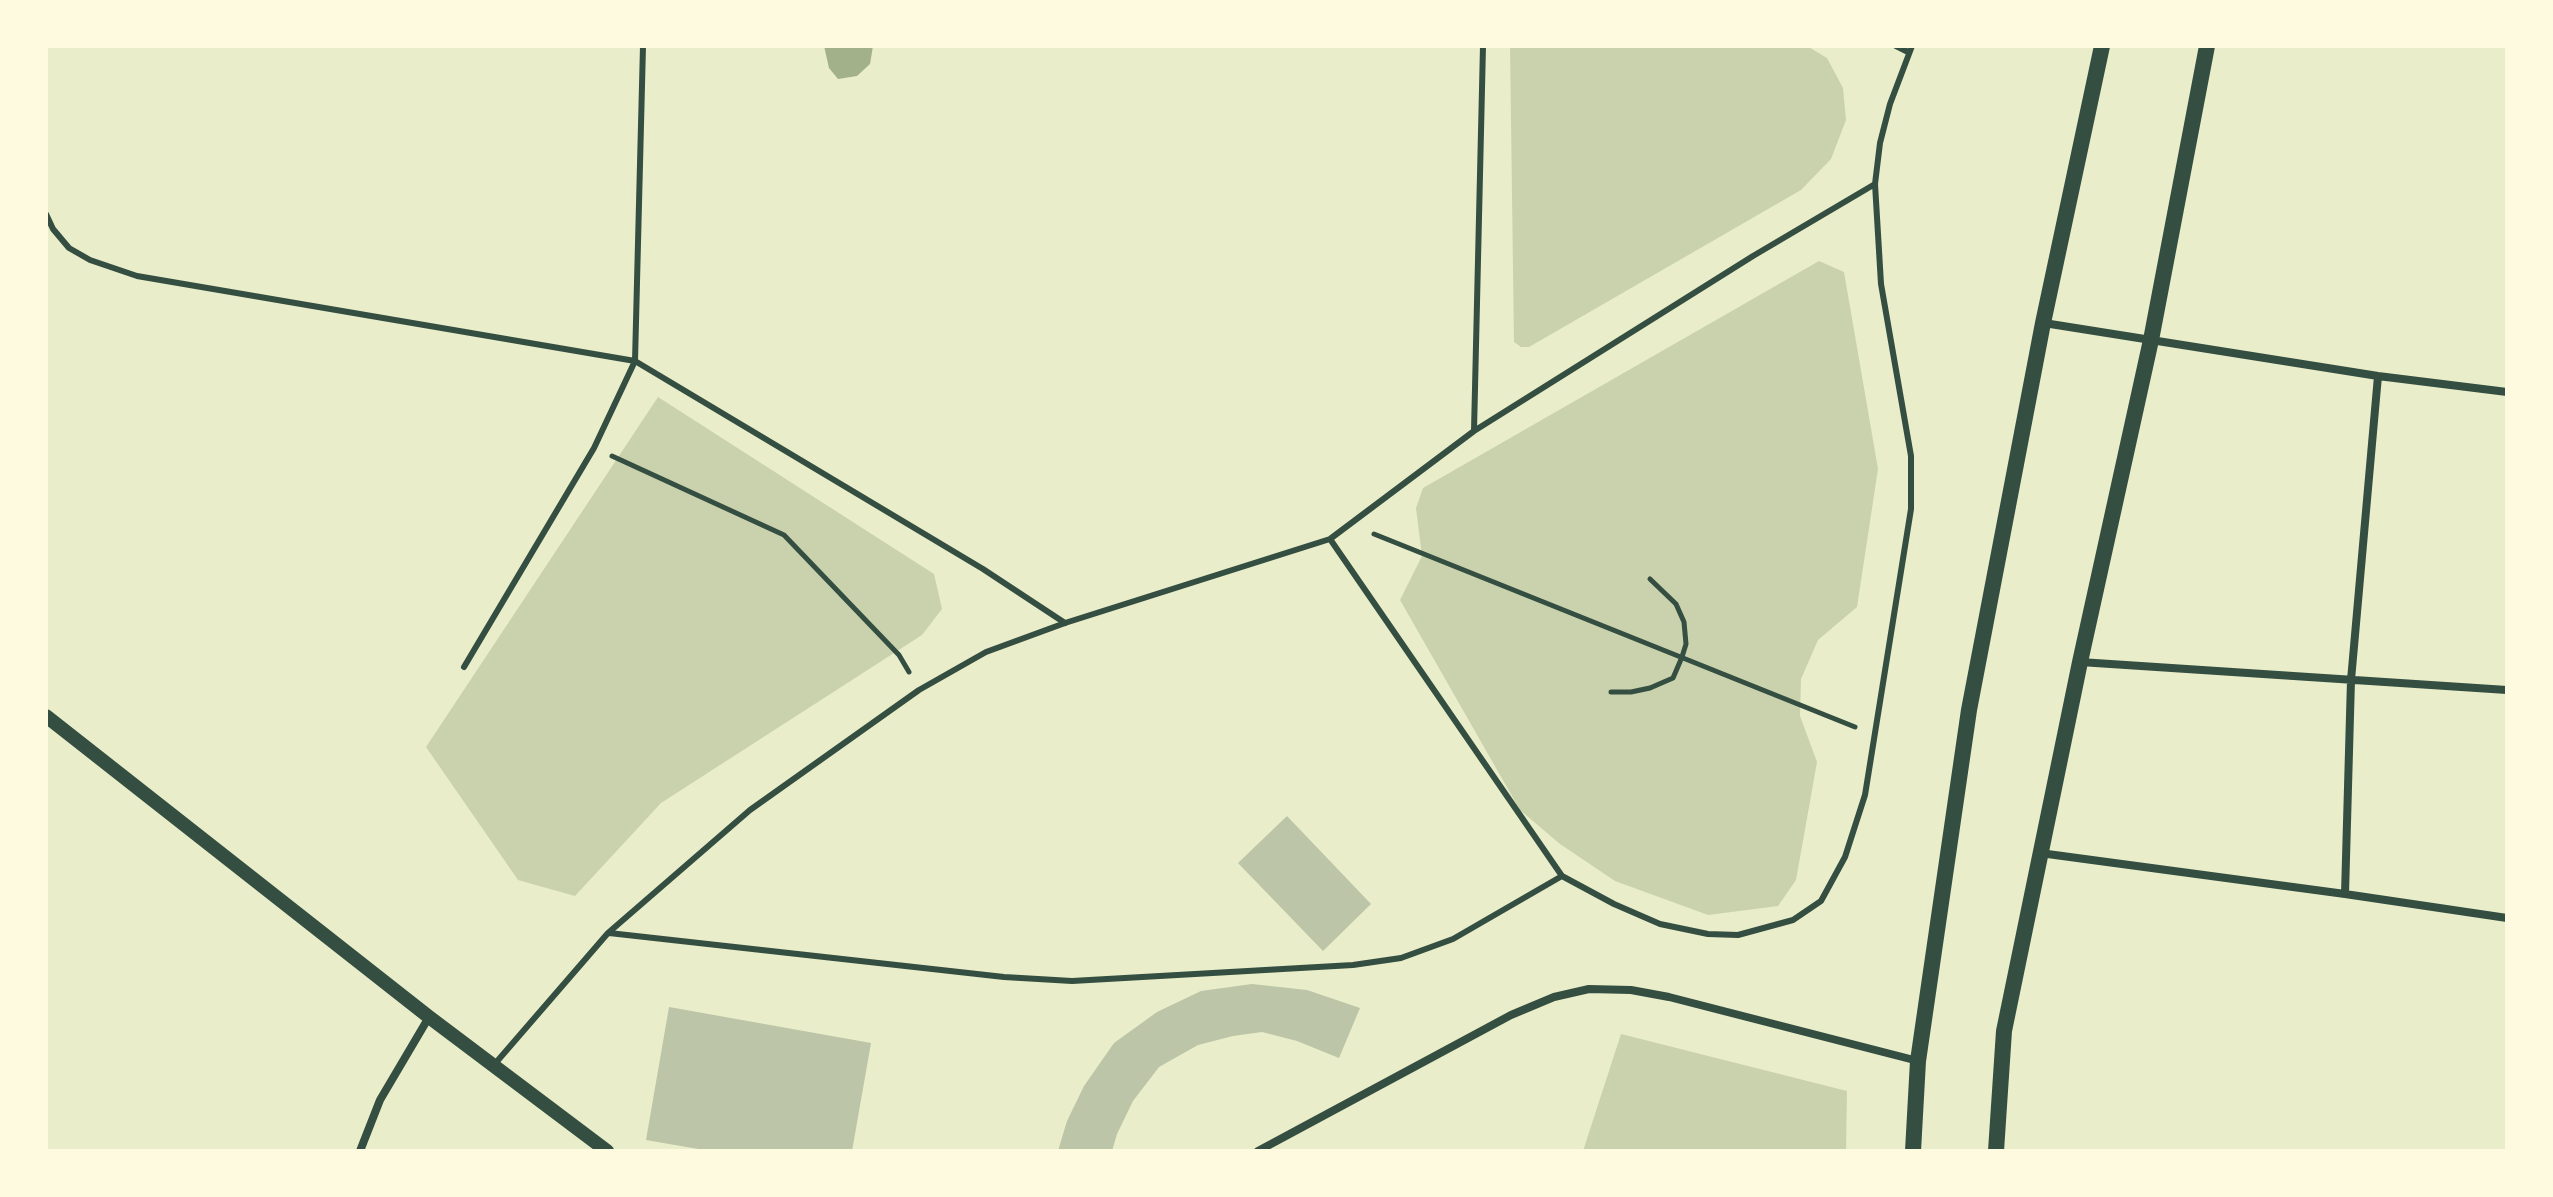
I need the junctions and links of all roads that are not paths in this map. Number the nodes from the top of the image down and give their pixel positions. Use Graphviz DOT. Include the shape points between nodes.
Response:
graph roads {
  1 [pos="643,46"];
  2 [pos="1483,46"];
  3 [pos="1896,46"];
  4 [pos="2102,46"];
  5 [pos="2207,46"];
  6 [pos="1910,49"];
  7 [pos="1875,184"];
  8 [pos="46,214"];
  9 [pos="2043,323"];
  10 [pos="2151,340"];
  11 [pos="635,361"];
  12 [pos="2378,376"];
  13 [pos="2507,392"];
  14 [pos="1474,431"];
  15 [pos="1330,539"];
  16 [pos="1065,623"];
  17 [pos="2080,662"];
  18 [pos="464,667"];
  19 [pos="2351,680"];
  20 [pos="2507,690"];
  21 [pos="46,716"];
  22 [pos="2040,853"];
  23 [pos="1562,876"];
  24 [pos="2345,894"];
  25 [pos="2507,918"];
  26 [pos="608,933"];
  27 [pos="429,1017"];
  28 [pos="1918,1061"];
  29 [pos="493,1067"];
  30 [pos="360,1151"];
  31 [pos="607,1151"];
  32 [pos="1258,1151"];
  33 [pos="1913,1151"];
  34 [pos="1996,1151"];
  1 -- 11 [label="lane"];
  2 -- 14 [label="lane"];
  3 -- 6 [label="lane"];
  4 -- 9 [label="main road"];
  5 -- 10 [label="main road"];
  6 -- 7 [label="lane" via="1880,143"];
  7 -- 14 [label="lane"];
  7 -- 23 [label="lane" via="1881,284 1911,456 1911,509 1865,795 1845,857 1821,901 1793,920 1738,935 1660,924"];
  8 -- 11 [label="lane" via="69,248 137,276"];
  9 -- 10 [label="street"];
  9 -- 28 [label="main road" via="1969,710"];
  10 -- 12 [label="street"];
  10 -- 17 [label="main road"];
  11 -- 16 [label="lane"];
  11 -- 18 [label="lane" via="594,448"];
  12 -- 13 [label="street"];
  12 -- 19 [label="street"];
  14 -- 15 [label="lane"];
  15 -- 16 [label="lane"];
  15 -- 23 [label="lane"];
  16 -- 26 [label="lane" via="986,652 919,690 750,810"];
  17 -- 19 [label="street"];
  17 -- 22 [label="main road"];
  19 -- 20 [label="street"];
  19 -- 24 [label="street"];
  21 -- 27 [label="street"];
  22 -- 24 [label="street"];
  22 -- 34 [label="main road" via="2004,1031"];
  23 -- 26 [label="lane" via="1453,939 1401,958 1353,965 1072,981"];
  24 -- 25 [label="street"];
  26 -- 29 [label="lane"];
  27 -- 29 [label="street"];
  27 -- 30 [label="street" via="380,1100"];
  28 -- 32 [label="street" via="1669,997 1589,989 1511,1015"];
  28 -- 33 [label="main road"];
  29 -- 31 [label="street"];
}
